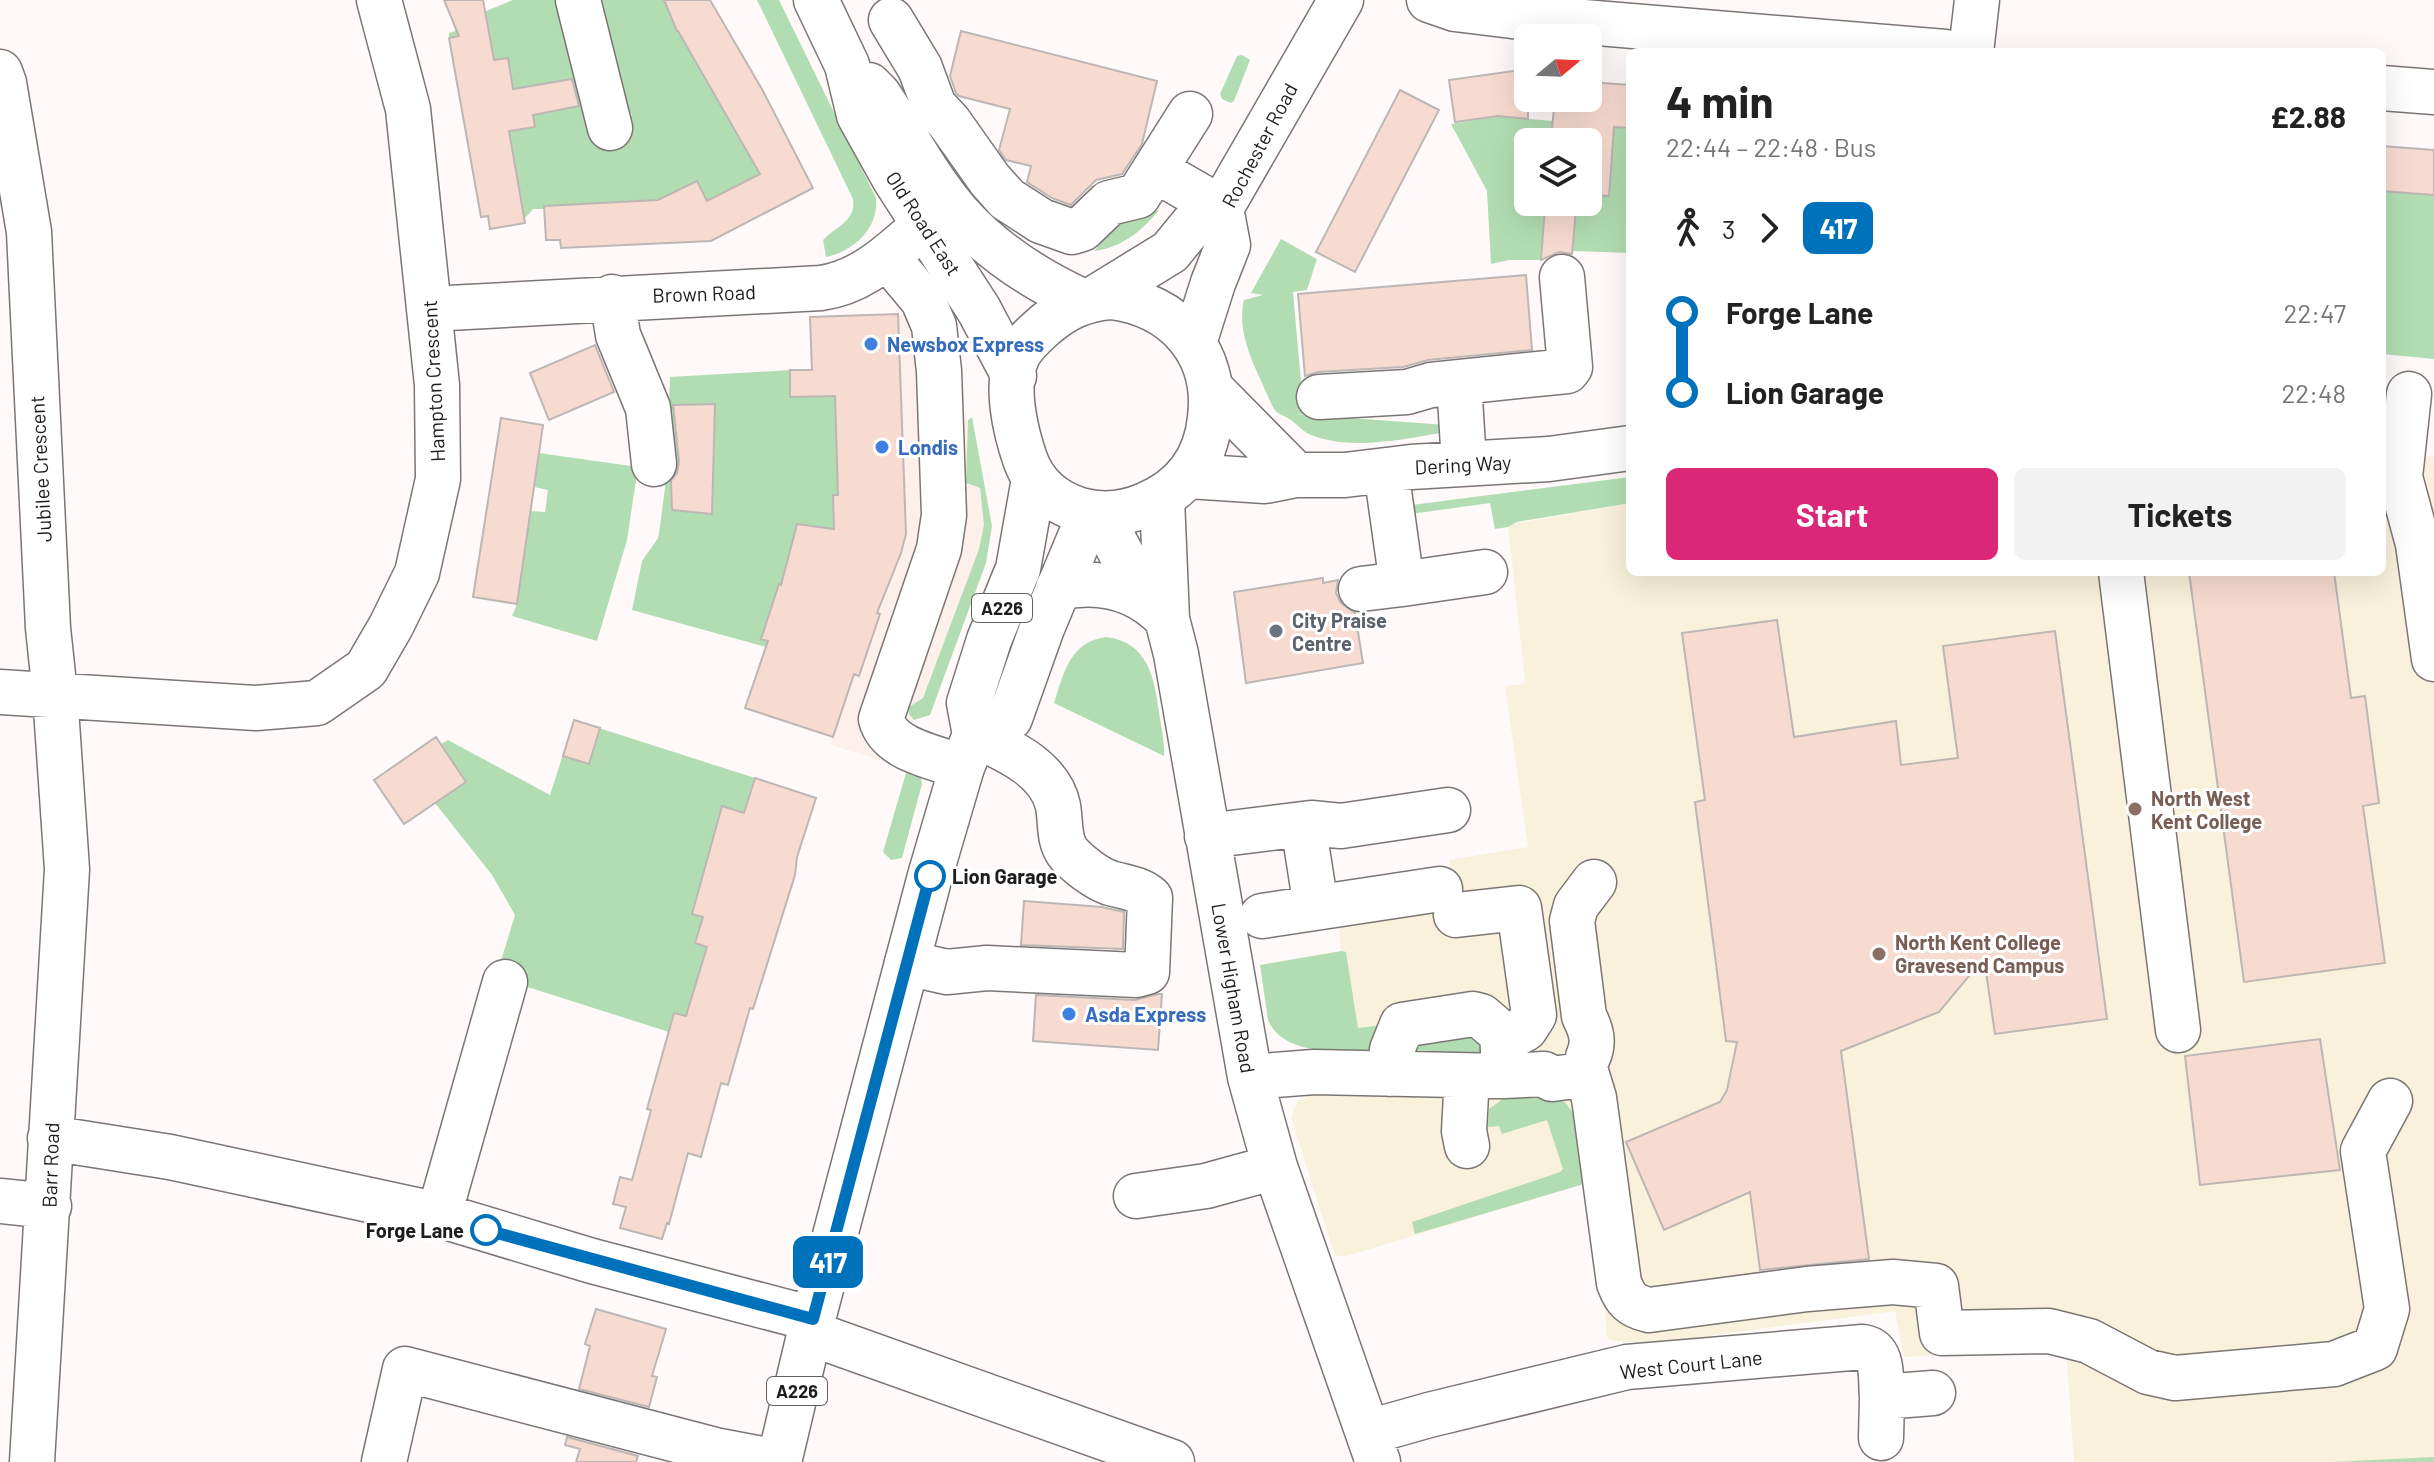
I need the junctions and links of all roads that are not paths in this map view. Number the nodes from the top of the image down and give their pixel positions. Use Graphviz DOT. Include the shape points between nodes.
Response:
graph roads {
  1 [pos="379,0"];
  2 [pos="578,0"];
  3 [pos="816,0"];
  4 [pos="1341,0"];
  5 [pos="1429,0"];
  6 [pos="1977,0"];
  7 [pos="891,20"];
  8 [pos="1897,48"];
  9 [pos="1971,48"];
  10 [pos="847,65"];
  11 [pos="0,72"];
  12 [pos="2386,88"];
  13 [pos="2434,92"];
  14 [pos="1190,114"];
  15 [pos="610,128"];
  16 [pos="957,132"];
  17 [pos="918,157"];
  18 [pos="1155,170"];
  19 [pos="1221,208"];
  20 [pos="938,216"];
  21 [pos="887,257"];
  22 [pos="1562,277"];
  23 [pos="612,297"];
  24 [pos="1088,300"];
  25 [pos="430,309"];
  26 [pos="1194,343"];
  27 [pos="1014,376"];
  28 [pos="1459,382"];
  29 [pos="1212,390"];
  30 [pos="2408,393"];
  31 [pos="1319,397"];
  32 [pos="1626,449"];
  33 [pos="1464,463"];
  34 [pos="654,464"];
  35 [pos="1386,470"];
  36 [pos="1296,475"];
  37 [pos="2391,477"];
  38 [pos="1034,479"];
  39 [pos="1175,487"];
  40 [pos="1095,514"];
  41 [pos="1485,572"];
  42 [pos="2121,576"];
  43 [pos="1058,588"];
  44 [pos="1156,608"];
  45 [pos="2434,659"];
  46 [pos="0,692"];
  47 [pos="55,694"];
  48 [pos="969,751"];
  49 [pos="1448,810"];
  50 [pos="1303,824"];
  51 [pos="1207,836"];
  52 [pos="67,869"];
  53 [pos="1594,882"];
  54 [pos="1316,907"];
  55 [pos="1262,916"];
  56 [pos="907,963"];
  57 [pos="505,982"];
  58 [pos="2178,1030"];
  59 [pos="1548,1060"];
  60 [pos="1390,1074"];
  61 [pos="1250,1077"];
  62 [pos="2390,1101"];
  63 [pos="50,1138"];
  64 [pos="1467,1146"];
  65 [pos="1275,1167"];
  66 [pos="1136,1196"];
  67 [pos="0,1201"];
  68 [pos="49,1206"];
  69 [pos="439,1215"];
  70 [pos="812,1326"];
  71 [pos="1933,1393"];
  72 [pos="1374,1447"];
  73 [pos="32,1462"];
  74 [pos="384,1462"];
  75 [pos="779,1462"];
  76 [pos="1172,1462"];
  1 -- 25 [label="street, Hampton Crescent" via="408,109"];
  2 -- 15 [label="street"];
  3 -- 10 [label="street, Old Road East"];
  4 -- 19 [label="street, Rochester Road"];
  5 -- 8 [label="street" via="1512,16"];
  6 -- 9 [label="street"];
  7 -- 16 [label="street" via="920,68 934,106"];
  10 -- 17 [label="street, Old Road East" via="878,94"];
  10 -- 20 [label="street, Old Road East" via="859,115 894,178"];
  11 -- 47 [label="street, Jubilee Crescent" via="29,232"];
  12 -- 13 [label="street"];
  14 -- 18 [label="street"];
  16 -- 17 [label="street"];
  16 -- 18 [label="street" via="1007,199 1035,218 1072,232 1085,227 1109,203 1138,196"];
  17 -- 20 [label="street, Old Road East"];
  18 -- 19 [label="street"];
  19 -- 24 [label="street" via="1193,224 1170,252"];
  19 -- 26 [label="street, Rochester Road" via="1228,245"];
  20 -- 21 [label="street, Brown Road"];
  20 -- 24 [label="street, Old Road East" via="977,232 1038,279"];
  20 -- 27 [label="street, Old Road East"];
  21 -- 23 [label="street, Brown Road" via="855,279 831,286"];
  21 -- 48 [label="street" via="927,306 934,326 944,515 939,549 881,719 894,740"];
  22 -- 28 [label="street" via="1569,369"];
  23 -- 25 [label="street, Brown Road"];
  23 -- 34 [label="street" via="618,335 648,408"];
  24 -- 26 [label="street" via="1123,299 1158,312"];
  24 -- 27 [label="street" via="1059,314 1025,345"];
  25 -- 47 [label="street, Hampton Crescent" via="438,479 417,573 366,669 317,703 256,708"];
  26 -- 29 [label="street"];
  27 -- 38 [label="street" via="1014,423"];
  28 -- 31 [label="street" via="1403,393"];
  28 -- 33 [label="street"];
  29 -- 36 [label="street"];
  29 -- 39 [label="street" via="1209,433 1198,463"];
  30 -- 37 [label="street"];
  32 -- 33 [label="street, Dering Way"];
  33 -- 35 [label="street, Dering Way"];
  35 -- 36 [label="street, Dering Way"];
  35 -- 41 [label="street" via="1382,586"];
  36 -- 39 [label="street, Dering Way"];
  37 -- 45 [label="street" via="2418,544"];
  38 -- 40 [label="street" via="1055,499"];
  38 -- 48 [label="street, A226" via="1018,569 969,703"];
  39 -- 40 [label="street" via="1124,512"];
  39 -- 44 [label="street, Lower Higham Road"];
  40 -- 43 [label="street, A226"];
  40 -- 44 [label="street, Lower Higham Road"];
  42 -- 58 [label="street"];
  43 -- 44 [label="street" via="1104,585"];
  43 -- 48 [label="street, A226" via="1010,718"];
  44 -- 51 [label="street, Lower Higham Road" via="1176,654"];
  46 -- 47 [label="street, Hampton Crescent"];
  47 -- 52 [label="street, Jubilee Crescent"];
  48 -- 56 [label="street, A226"];
  48 -- 56 [label="street" via="1023,759 1058,804 1063,845 1072,858 1100,879 1150,898 1147,972 947,972"];
  49 -- 50 [label="street" via="1341,826"];
  50 -- 51 [label="street"];
  50 -- 54 [label="street"];
  51 -- 61 [label="street, Lower Higham Road"];
  52 -- 63 [label="street, Barr Road"];
  53 -- 59 [label="street" via="1572,921"];
  54 -- 55 [label="street"];
  54 -- 59 [label="street" via="1448,902 1519,908 1534,1015 1525,1029"];
  56 -- 70 [label="street, A226"];
  57 -- 69 [label="street"];
  59 -- 60 [label="street"];
  59 -- 60 [label="street" via="1478,1014 1405,1023 1392,1050"];
  59 -- 62 [label="street" via="1594,1098 1619,1283 1637,1308 1893,1282 1936,1286 1942,1333 2049,1331 2089,1341 2148,1372 2175,1378 2334,1364 2375,1348 2387,1309 2363,1151"];
  59 -- 64 [label="street" via="1464,1131"];
  60 -- 61 [label="street"];
  61 -- 65 [label="street, Lower Higham Road"];
  63 -- 68 [label="street, Barr Road"];
  63 -- 69 [label="street" via="170,1157"];
  65 -- 66 [label="street" via="1206,1186"];
  65 -- 72 [label="street, Lower Higham Road"];
  67 -- 68 [label="street"];
  68 -- 73 [label="street, Barr Road"];
  69 -- 70 [label="street"];
  70 -- 75 [label="street, A226"];
  70 -- 76 [label="street"];
  71 -- 72 [label="street, West Court Lane" via="1881,1418 1878,1355 1863,1347 1627,1367 1429,1415"];
  74 -- 75 [label="street" via="405,1369"];
}
